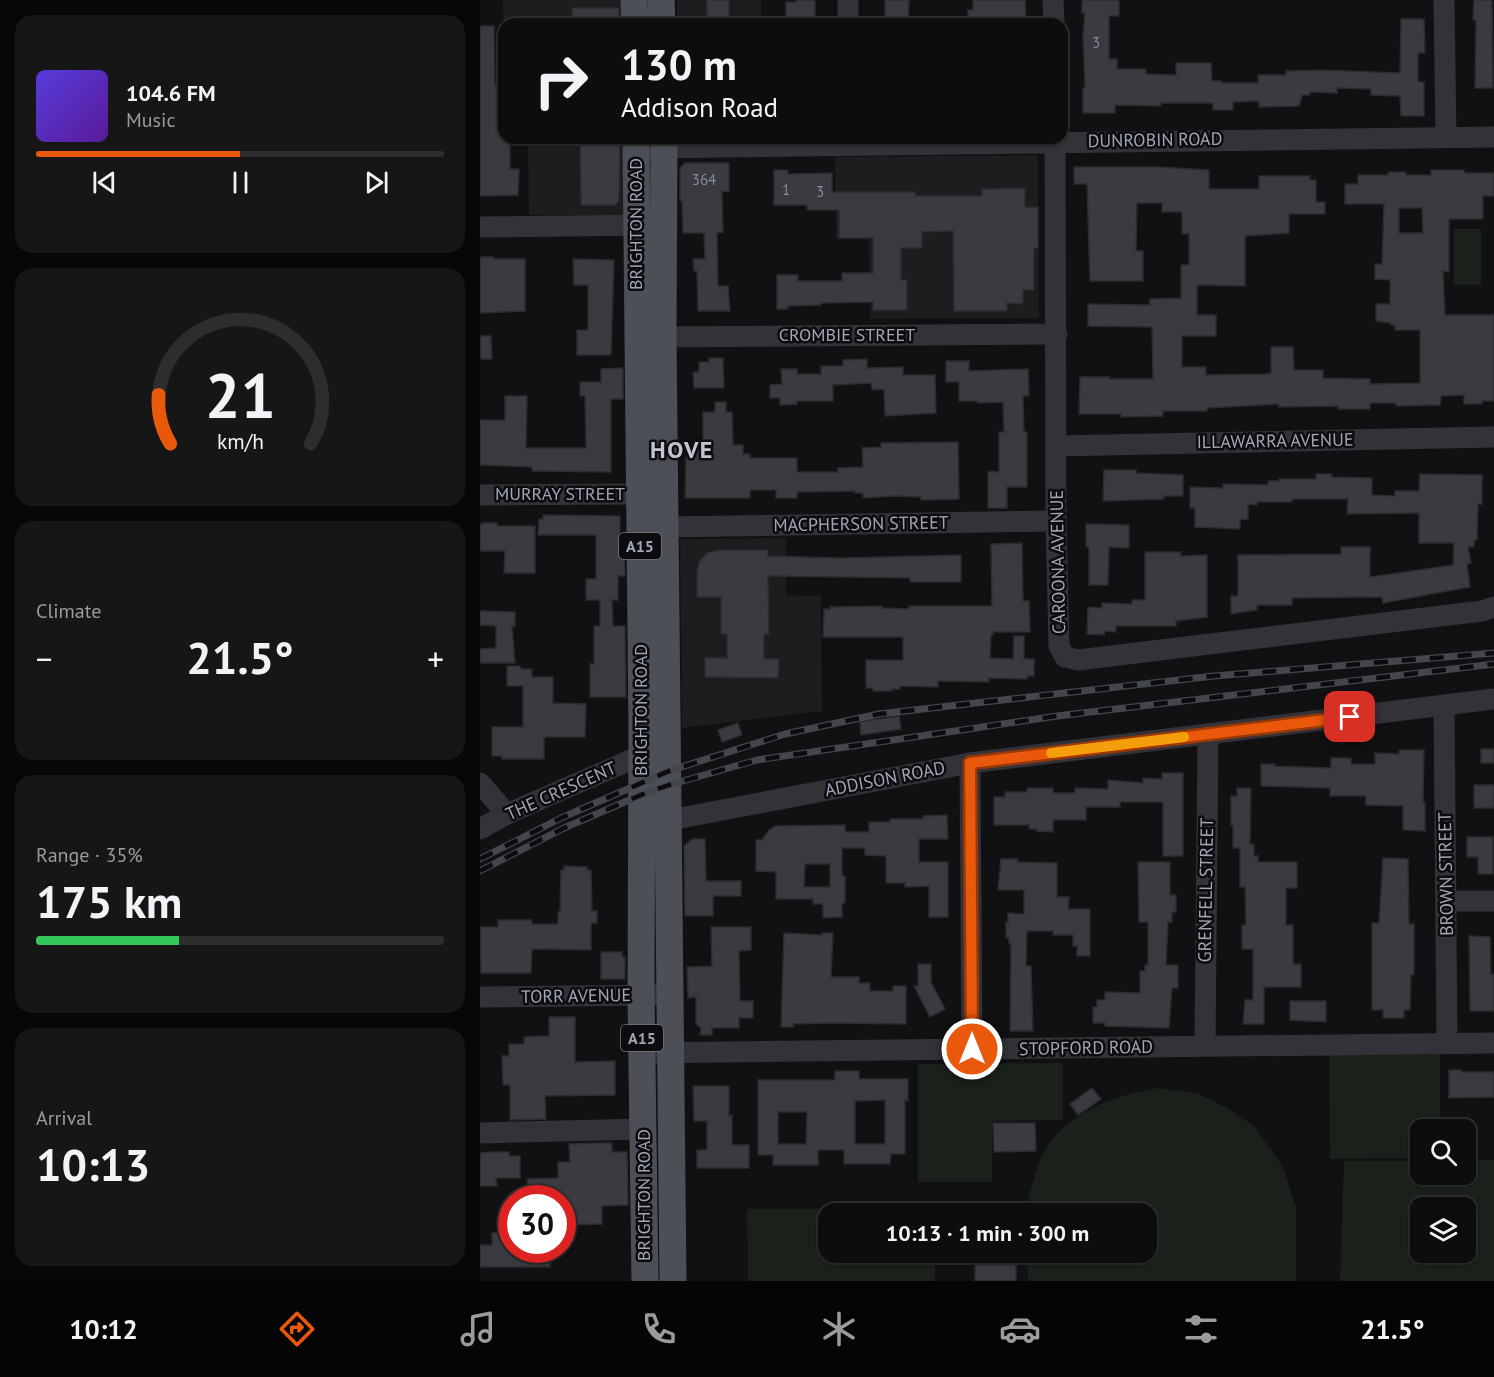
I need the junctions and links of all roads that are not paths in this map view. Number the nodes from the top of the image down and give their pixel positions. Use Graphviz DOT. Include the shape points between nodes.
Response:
graph roads {
  1 [pos="634,0"];
  2 [pos="662,0"];
  3 [pos="848,0"];
  4 [pos="1053,0"];
  5 [pos="1444,0"];
  6 [pos="635,18"];
  7 [pos="662,18"];
  8 [pos="848,18"];
  9 [pos="1054,18"];
  10 [pos="1446,137"];
  11 [pos="1494,137"];
  12 [pos="1068,140"];
  13 [pos="636,144"];
  14 [pos="664,144"];
  15 [pos="1055,144"];
  16 [pos="637,225"];
  17 [pos="664,225"];
  18 [pos="480,227"];
  19 [pos="1057,334"];
  20 [pos="650,337"];
  21 [pos="1494,437"];
  22 [pos="1057,446"];
  23 [pos="639,494"];
  24 [pos="480,495"];
  25 [pos="1056,521"];
  26 [pos="666,527"];
  27 [pos="1494,607"];
  28 [pos="1494,699"];
  29 [pos="1444,705"];
  30 [pos="669,731"];
  31 [pos="1208,734"];
  32 [pos="642,755"];
  33 [pos="970,763"];
  34 [pos="480,783"];
  35 [pos="507,814"];
  36 [pos="670,820"];
  37 [pos="480,829"];
  38 [pos="1446,901"];
  39 [pos="1494,901"];
  40 [pos="641,995"];
  41 [pos="671,995"];
  42 [pos="480,997"];
  43 [pos="1447,1043"];
  44 [pos="1494,1043"];
  45 [pos="1205,1046"];
  46 [pos="972,1049"];
  47 [pos="642,1053"];
  48 [pos="672,1053"];
  49 [pos="644,1129"];
  50 [pos="480,1133"];
  51 [pos="645,1281"];
  52 [pos="674,1281"];
  1 -- 6 [label="main road"];
  2 -- 7 [label="main road"];
  3 -- 8 [label="street"];
  4 -- 9 [label="street"];
  5 -- 10 [label="street"];
  10 -- 11 [label="street, DUNROBIN ROAD"];
  10 -- 12 [label="street, DUNROBIN ROAD"];
  13 -- 16 [label="main road, BRIGHTON ROAD / A15"];
  14 -- 17 [label="main road, BRIGHTON ROAD / A15"];
  15 -- 19 [label="street, CAROONA AVENUE"];
  16 -- 17 [label="street"];
  16 -- 18 [label="street"];
  16 -- 20 [label="main road, BRIGHTON ROAD / A15"];
  17 -- 20 [label="main road, BRIGHTON ROAD / A15"];
  19 -- 20 [label="street, CROMBIE STREET"];
  19 -- 22 [label="street, CAROONA AVENUE"];
  20 -- 23 [label="main road, BRIGHTON ROAD / A15"];
  20 -- 26 [label="main road, BRIGHTON ROAD / A15"];
  21 -- 22 [label="street, ILLAWARRA AVENUE"];
  22 -- 25 [label="street, CAROONA AVENUE"];
  23 -- 24 [label="street, MURRAY STREET"];
  23 -- 32 [label="main road, BRIGHTON ROAD / A15"];
  25 -- 26 [label="street, MACPHERSON STREET"];
  25 -- 27 [label="street, CAROONA AVENUE" via="1059,646 1065,657 1078,660"];
  26 -- 30 [label="main road, BRIGHTON ROAD / A15"];
  28 -- 29 [label="street, ADDISON ROAD"];
  29 -- 31 [label="street, ADDISON ROAD"];
  29 -- 38 [label="street, BROWN STREET"];
  30 -- 32 [label="street, THE CRESCENT" via="664,741"];
  30 -- 36 [label="main road, BRIGHTON ROAD / A15"];
  31 -- 33 [label="street, ADDISON ROAD"];
  31 -- 45 [label="street, GRENFELL STREET"];
  32 -- 35 [label="street, THE CRESCENT"];
  32 -- 40 [label="main road, BRIGHTON ROAD / A15"];
  33 -- 36 [label="street, ADDISON ROAD"];
  33 -- 46 [label="street"];
  34 -- 35 [label="street"];
  35 -- 37 [label="street, THE CRESCENT"];
  36 -- 41 [label="main road, BRIGHTON ROAD / A15"];
  38 -- 39 [label="street"];
  38 -- 43 [label="street, BROWN STREET"];
  40 -- 41 [label="street, TORR AVENUE"];
  40 -- 42 [label="street, TORR AVENUE"];
  40 -- 47 [label="main road, BRIGHTON ROAD / A15"];
  41 -- 48 [label="main road, BRIGHTON ROAD / A15"];
  43 -- 44 [label="street, STOPFORD ROAD"];
  43 -- 45 [label="street, STOPFORD ROAD"];
  45 -- 46 [label="street, STOPFORD ROAD"];
  46 -- 48 [label="street, STOPFORD ROAD"];
  47 -- 48 [label="street, STOPFORD ROAD"];
  47 -- 49 [label="main road, BRIGHTON ROAD / A15"];
  48 -- 52 [label="main road, BRIGHTON ROAD / A15"];
  49 -- 50 [label="street"];
  49 -- 51 [label="main road, BRIGHTON ROAD / A15"];
}
